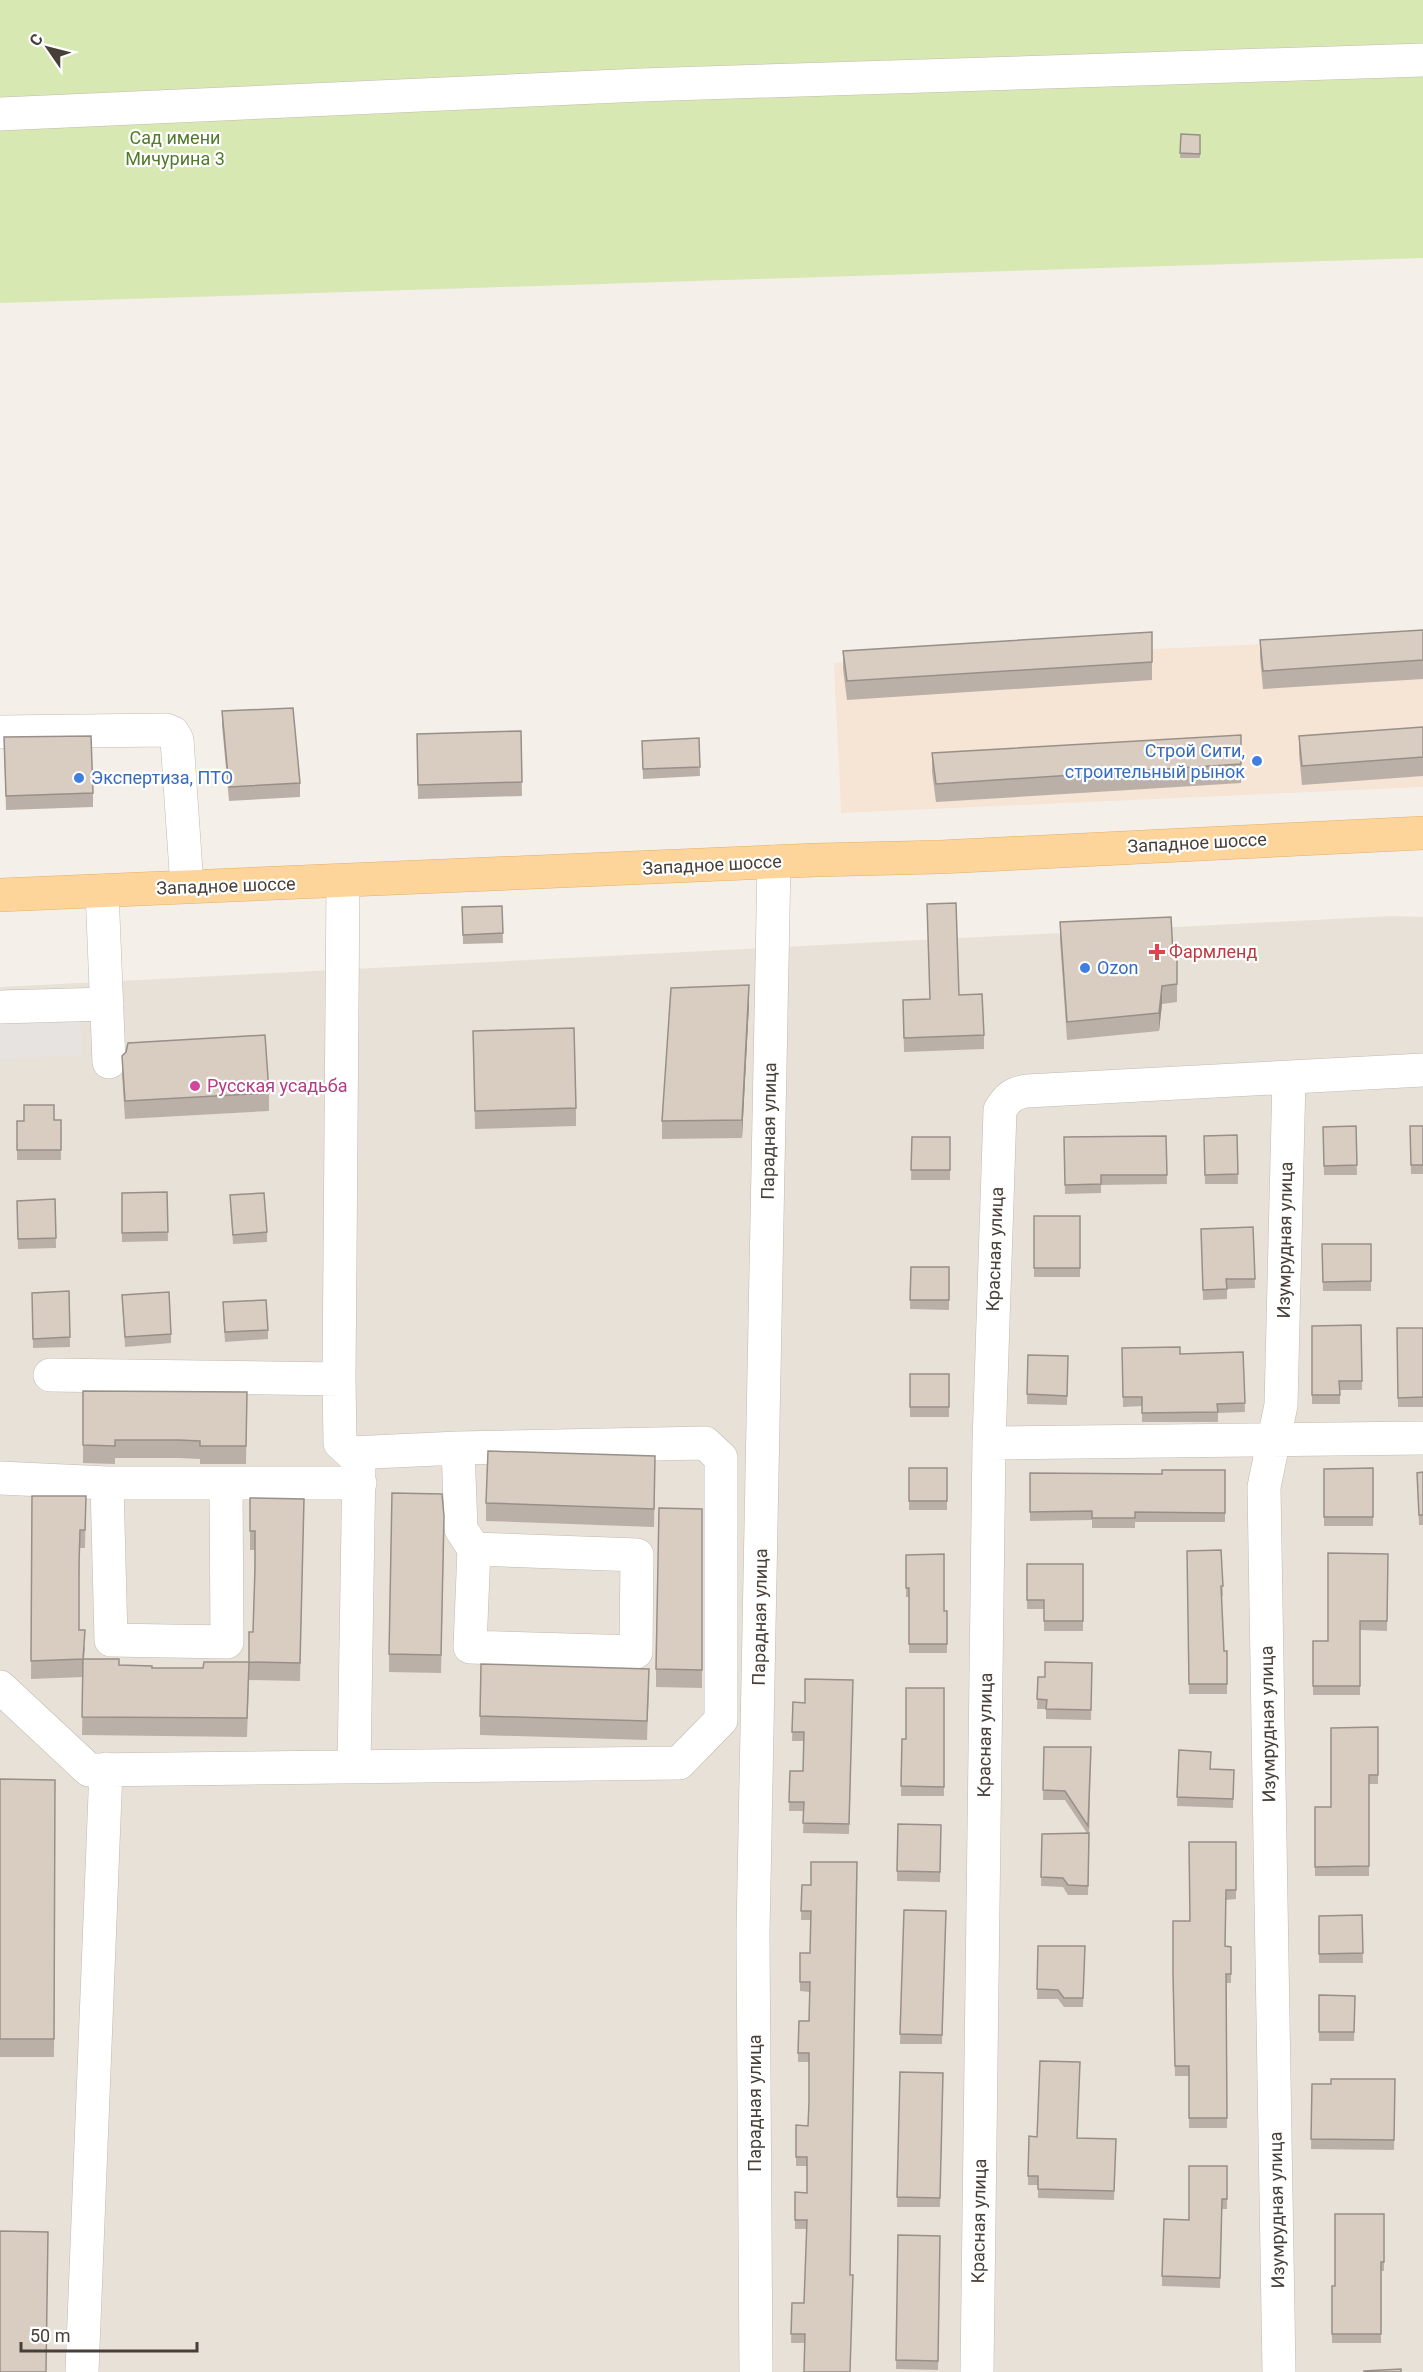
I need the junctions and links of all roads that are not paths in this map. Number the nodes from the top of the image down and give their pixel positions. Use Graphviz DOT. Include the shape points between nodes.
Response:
graph roads {
  1 [pos="1423,60"];
  2 [pos="0,114"];
  3 [pos="0,732"];
  4 [pos="1423,833"];
  5 [pos="774,862"];
  6 [pos="343,882"];
  7 [pos="187,886"];
  8 [pos="102,891"];
  9 [pos="0,895"];
  10 [pos="106,1004"];
  11 [pos="0,1007"];
  12 [pos="109,1062"];
  13 [pos="1423,1070"];
  14 [pos="1288,1078"];
  15 [pos="50,1376"];
  16 [pos="339,1378"];
  17 [pos="1423,1438"];
  18 [pos="1273,1440"];
  19 [pos="989,1443"];
  20 [pos="458,1448"];
  21 [pos="359,1468"];
  22 [pos="0,1478"];
  23 [pos="107,1483"];
  24 [pos="226,1483"];
  25 [pos="474,1549"];
  26 [pos="0,1687"];
  27 [pos="354,1767"];
  28 [pos="106,1769"];
  29 [pos="82,2372"];
  30 [pos="756,2372"];
  31 [pos="977,2372"];
  32 [pos="1279,2372"];
  1 -- 2 [label="street" via="641,85"];
  3 -- 7 [label="street" via="173,733 177,740"];
  4 -- 5 [label="main road, Западное шоссе"];
  5 -- 6 [label="main road, Западное шоссе"];
  5 -- 30 [label="street, Парадная улица" via="753,1934"];
  6 -- 7 [label="main road, Западное шоссе"];
  6 -- 16 [label="street"];
  7 -- 8 [label="main road, Западное шоссе"];
  8 -- 9 [label="main road, Западное шоссе"];
  8 -- 10 [label="street"];
  10 -- 11 [label="street"];
  10 -- 12 [label="street"];
  13 -- 14 [label="street"];
  14 -- 18 [label="street, Изумрудная улица" via="1281,1405"];
  14 -- 19 [label="street, Красная улица" via="1027,1091 1006,1099 999,1123"];
  15 -- 16 [label="street"];
  16 -- 21 [label="street" via="340,1443"];
  17 -- 18 [label="street"];
  18 -- 19 [label="street"];
  18 -- 32 [label="street, Изумрудная улица" via="1264,1487"];
  19 -- 31 [label="street, Красная улица"];
  20 -- 21 [label="street"];
  20 -- 25 [label="street" via="461,1529"];
  20 -- 27 [label="street" via="705,1443 721,1458 721,1720 679,1763"];
  21 -- 24 [label="street"];
  21 -- 27 [label="street"];
  22 -- 23 [label="street"];
  23 -- 24 [label="street"];
  23 -- 24 [label="street" via="111,1640 227,1642"];
  25 -- 25 [label="street" via="470,1647 636,1652 637,1555"];
  26 -- 28 [label="street" via="89,1770"];
  27 -- 28 [label="street"];
  28 -- 29 [label="street"];
}
